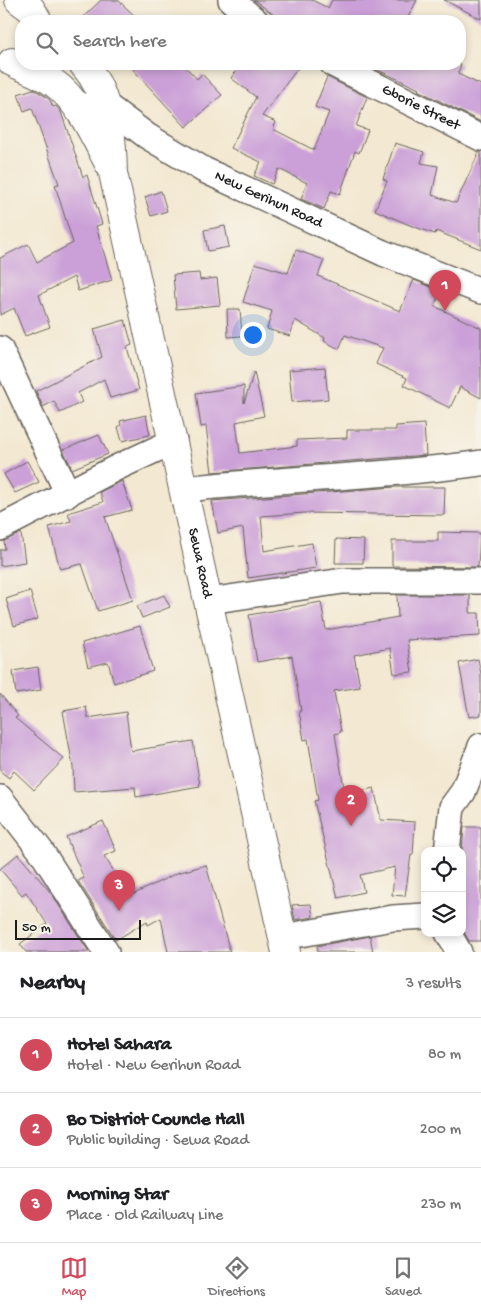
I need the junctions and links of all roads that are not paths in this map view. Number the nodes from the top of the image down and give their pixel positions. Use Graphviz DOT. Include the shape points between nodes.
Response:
graph roads {
  1 [pos="231,0"];
  2 [pos="249,15"];
  3 [pos="24,70"];
  4 [pos="87,70"];
  5 [pos="345,70"];
  6 [pos="65,93"];
  7 [pos="107,106"];
  8 [pos="481,138"];
  9 [pos="113,173"];
  10 [pos="481,291"];
  11 [pos="0,349"];
  12 [pos="174,441"];
  13 [pos="481,463"];
  14 [pos="184,489"];
  15 [pos="68,494"];
  16 [pos="0,528"];
  17 [pos="481,581"];
  18 [pos="209,601"];
  19 [pos="481,746"];
  20 [pos="0,798"];
  21 [pos="447,847"];
  22 [pos="421,916"];
  23 [pos="450,937"];
  24 [pos="285,945"];
  25 [pos="106,952"];
  26 [pos="459,952"];
  1 -- 2 [label="street"];
  3 -- 6 [label="main road" via="45,78"];
  4 -- 7 [label="main road"];
  5 -- 8 [label="street, Gborie Street"];
  6 -- 7 [label="street, New Gerihun Road"];
  6 -- 9 [label="main road" via="89,126"];
  7 -- 9 [label="main road"];
  7 -- 10 [label="street, New Gerihun Road" via="147,136 204,170 383,253"];
  9 -- 12 [label="main road, Sewa Road"];
  11 -- 15 [label="street"];
  12 -- 14 [label="main road, Sewa Road"];
  12 -- 15 [label="street"];
  13 -- 14 [label="street" via="424,471"];
  14 -- 18 [label="main road, Sewa Road"];
  15 -- 16 [label="street"];
  17 -- 18 [label="street" via="344,581"];
  18 -- 24 [label="main road, Sewa Road"];
  19 -- 21 [label="street" via="463,792 452,807"];
  20 -- 25 [label="street" via="41,851"];
  22 -- 24 [label="street" via="393,918"];
  23 -- 26 [label="street"];
}
